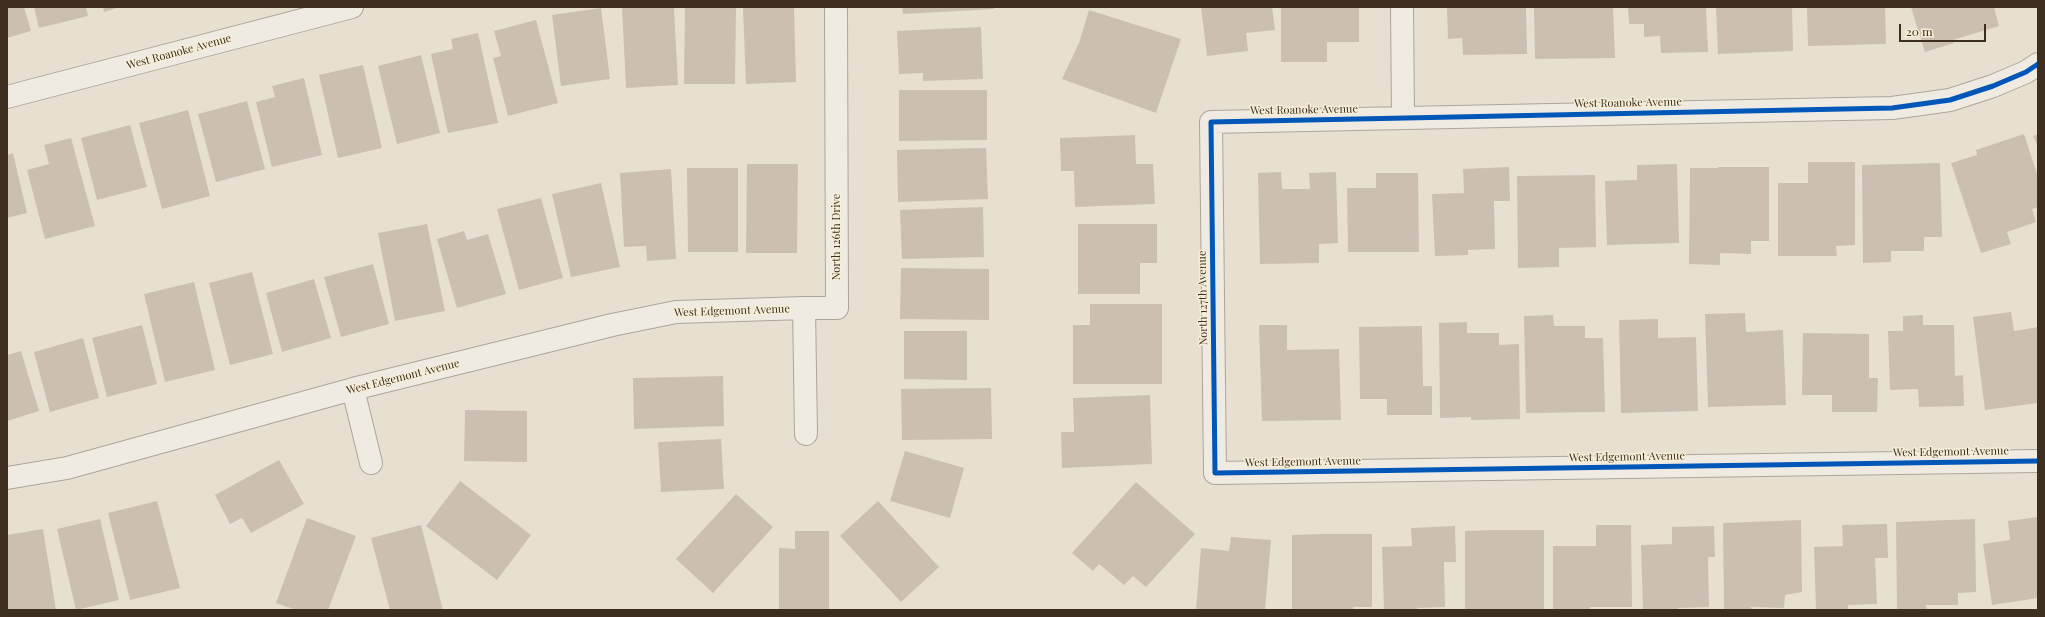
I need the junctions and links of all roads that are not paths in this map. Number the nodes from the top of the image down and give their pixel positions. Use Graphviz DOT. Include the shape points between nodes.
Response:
graph roads {
  1 [pos="352,7"];
  2 [pos="836,7"];
  3 [pos="1402,7"];
  4 [pos="2038,64"];
  5 [pos="7,97"];
  6 [pos="1403,117"];
  7 [pos="1211,122"];
  8 [pos="804,308"];
  9 [pos="353,390"];
  10 [pos="806,434"];
  11 [pos="2038,461"];
  12 [pos="371,463"];
  13 [pos="1215,473"];
  14 [pos="7,478"];
  1 -- 5 [label="street, West Roanoke Avenue"];
  2 -- 8 [label="street, North 126th Drive" via="837,308"];
  3 -- 6 [label="street"];
  4 -- 6 [label="street, West Roanoke Avenue" via="1993,86 1950,100 1892,108"];
  6 -- 7 [label="street, West Roanoke Avenue"];
  7 -- 13 [label="street, North 127th Avenue"];
  8 -- 9 [label="street, West Edgemont Avenue" via="676,312"];
  8 -- 10 [label="street"];
  9 -- 12 [label="street"];
  9 -- 14 [label="street, West Edgemont Avenue" via="67,468"];
  11 -- 13 [label="street, West Edgemont Avenue"];
}
